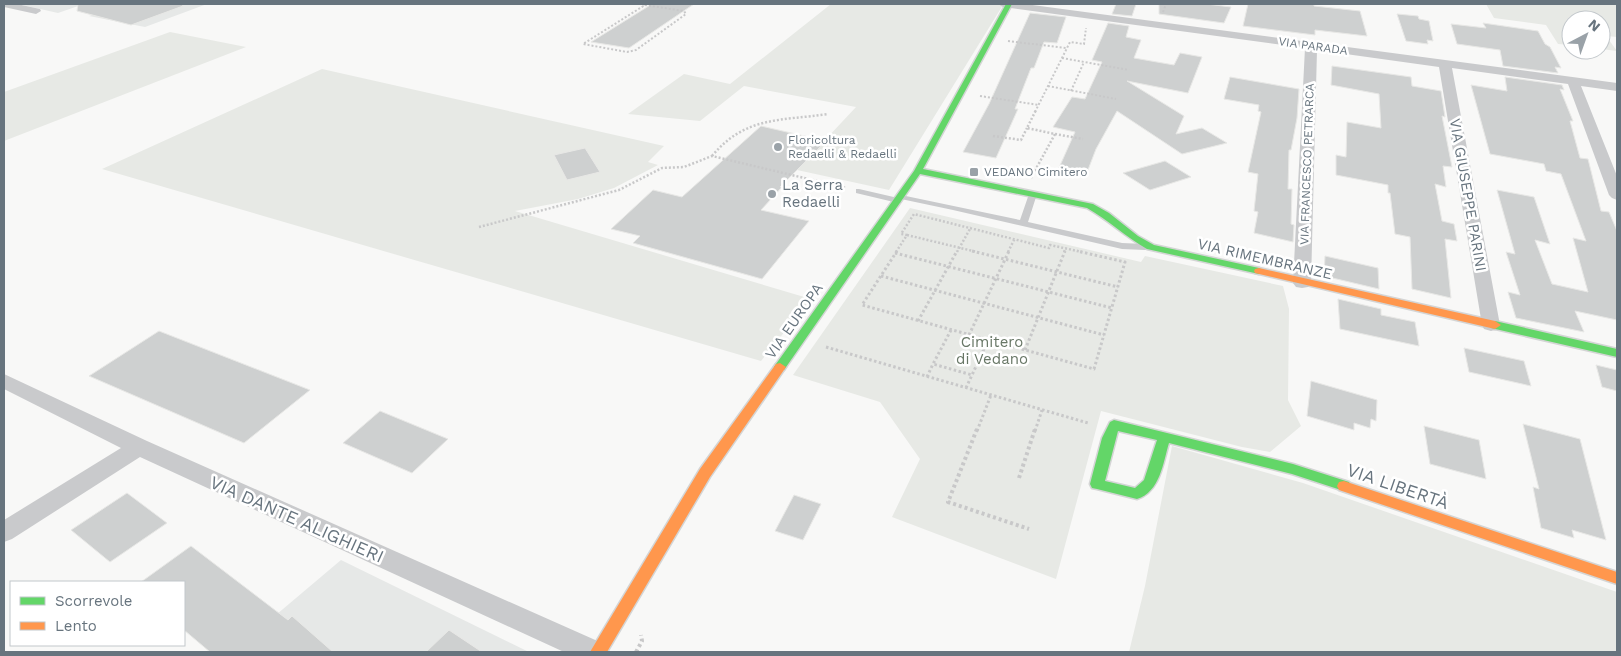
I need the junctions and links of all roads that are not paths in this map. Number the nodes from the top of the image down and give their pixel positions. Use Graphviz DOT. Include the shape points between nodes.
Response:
graph roads {
  1 [pos="4,4"];
  2 [pos="1007,4"];
  3 [pos="36,11"];
  4 [pos="1311,46"];
  5 [pos="1445,64"];
  6 [pos="1574,81"];
  7 [pos="1617,87"];
  8 [pos="918,171"];
  9 [pos="859,191"];
  10 [pos="1029,193"];
  11 [pos="1617,195"];
  12 [pos="899,199"];
  13 [pos="1023,223"];
  14 [pos="1152,247"];
  15 [pos="1302,283"];
  16 [pos="1491,325"];
  17 [pos="1617,353"];
  18 [pos="4,381"];
  19 [pos="1164,437"];
  20 [pos="139,447"];
  21 [pos="4,532"];
  22 [pos="1617,578"];
  23 [pos="592,652"];
  24 [pos="598,652"];
  1 -- 3 [label="street"];
  2 -- 4 [label="street, VIA PARADA"];
  2 -- 8 [label="street, VIA EUROPA"];
  4 -- 5 [label="street, VIA PARADA"];
  4 -- 15 [label="street, VIA FRANCESCO PETRARCA"];
  5 -- 6 [label="street, VIA PARADA"];
  5 -- 16 [label="street, VIA GIUSEPPE PARINI"];
  6 -- 7 [label="street, VIA PARADA"];
  6 -- 11 [label="street"];
  8 -- 10 [label="street, VIA RIMEMBRANZE"];
  8 -- 12 [label="street, VIA EUROPA"];
  9 -- 12 [label="lane"];
  10 -- 13 [label="lane"];
  10 -- 14 [label="street, VIA RIMEMBRANZE" via="1097,208 1131,236"];
  12 -- 13 [label="lane"];
  12 -- 24 [label="street, VIA EUROPA" via="705,473"];
  13 -- 14 [label="lane" via="1122,246"];
  14 -- 15 [label="street, VIA RIMEMBRANZE"];
  15 -- 16 [label="street, VIA RIMEMBRANZE"];
  16 -- 17 [label="street, VIA RIMEMBRANZE"];
  18 -- 20 [label="street, VIA DANTE ALIGHIERI"];
  19 -- 19 [label="street, VIA LIBERTÀ" via="1150,483 1137,494 1097,484 1114,425"];
  19 -- 22 [label="street, VIA LIBERTÀ" via="1293,469"];
  20 -- 21 [label="street"];
  20 -- 23 [label="street, VIA DANTE ALIGHIERI"];
}
